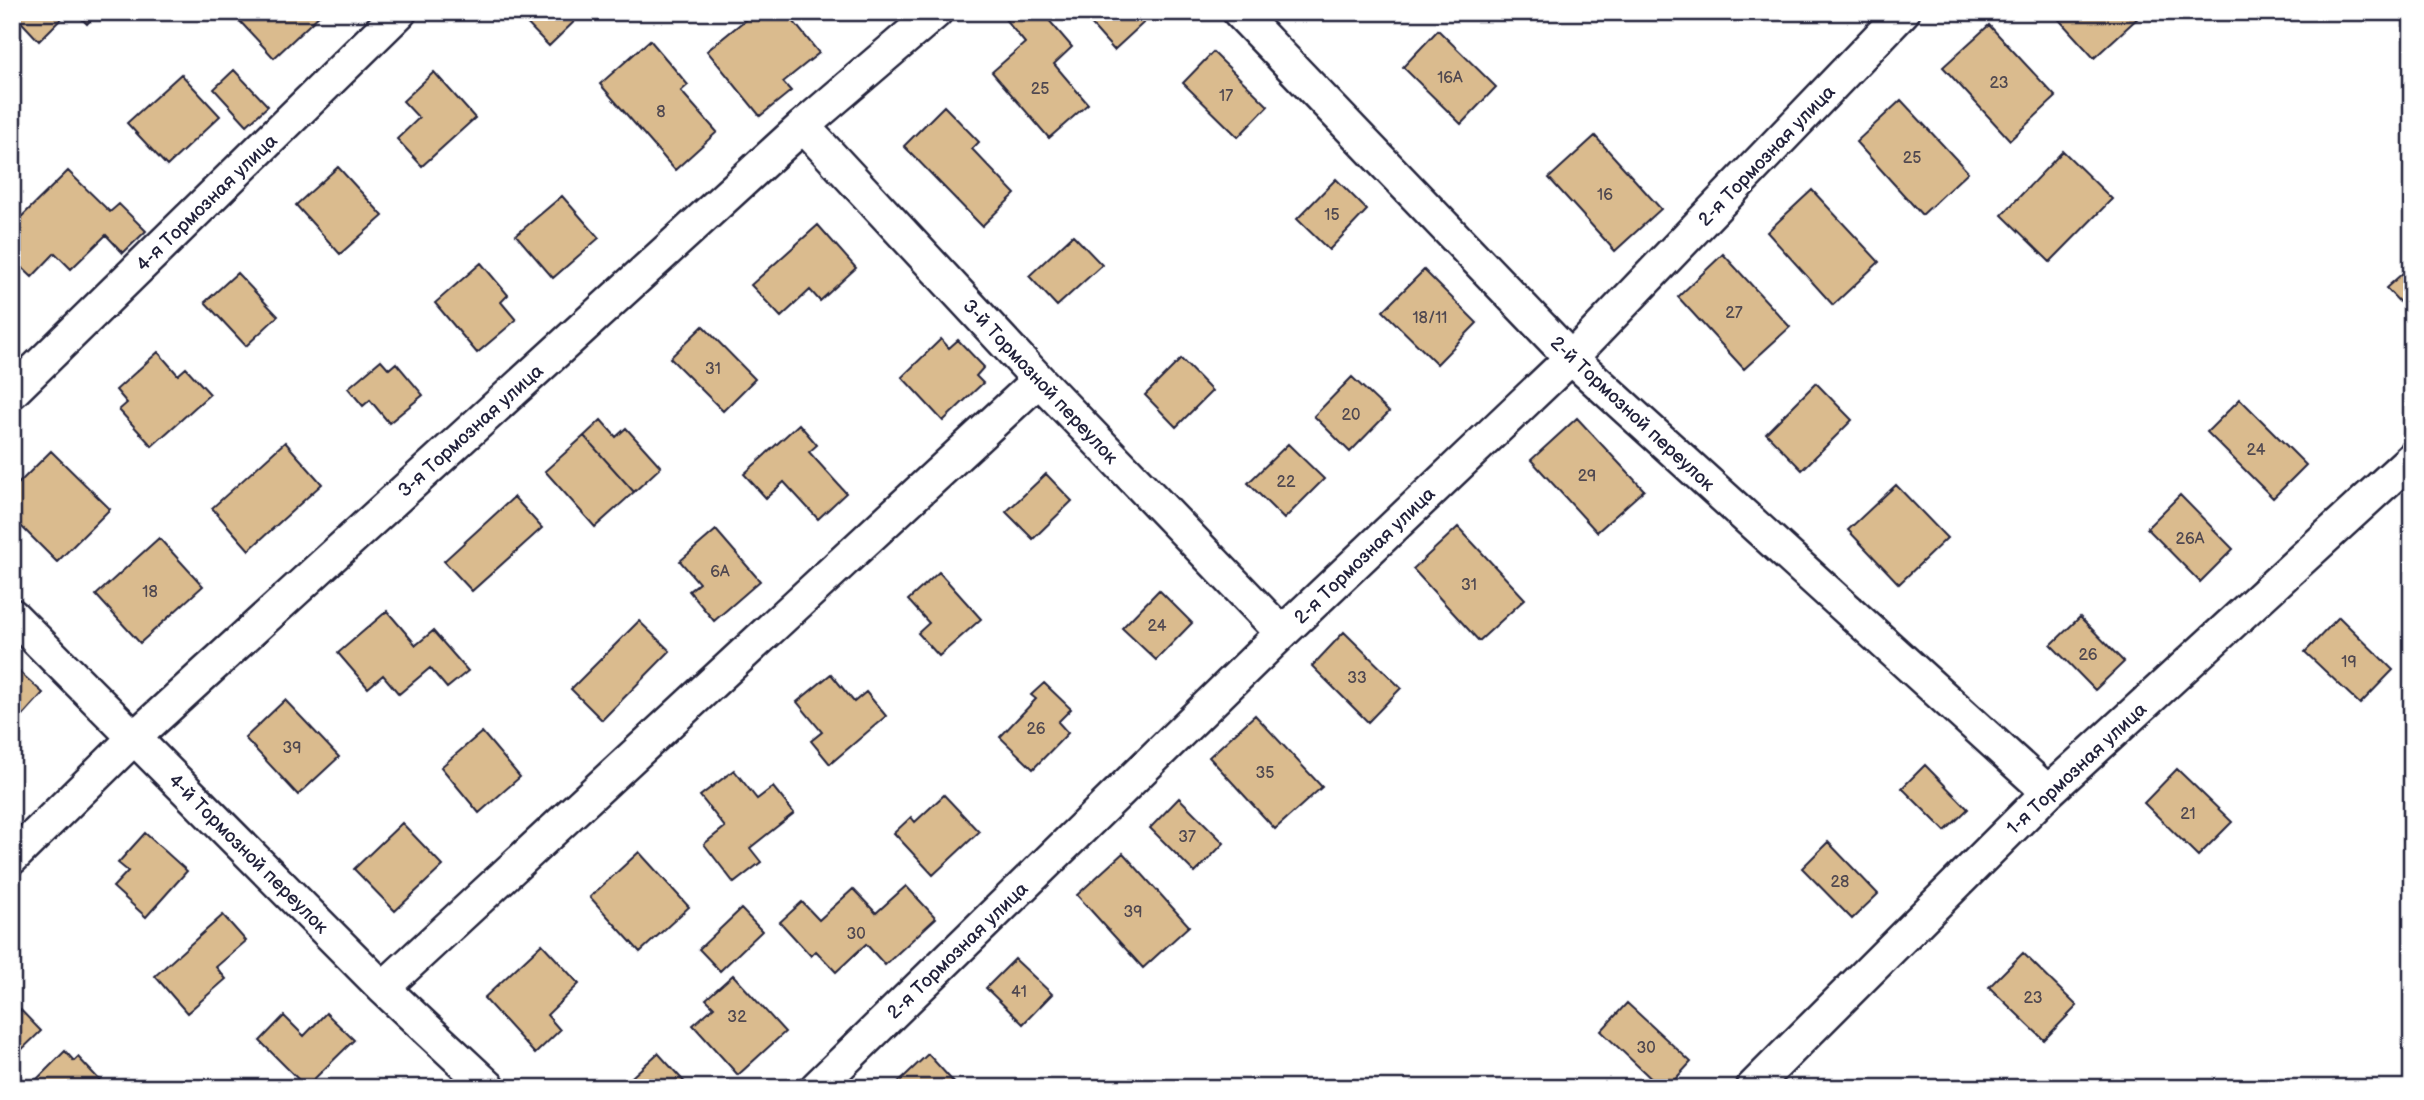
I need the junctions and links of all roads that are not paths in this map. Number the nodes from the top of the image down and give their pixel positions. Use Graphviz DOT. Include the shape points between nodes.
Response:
graph roads {
  1 [pos="400,12"];
  2 [pos="936,12"];
  3 [pos="1240,12"];
  4 [pos="1903,12"];
  5 [pos="803,126"];
  6 [pos="1572,358"];
  7 [pos="1039,380"];
  8 [pos="12,392"];
  9 [pos="2412,458"];
  10 [pos="12,615"];
  11 [pos="1282,633"];
  12 [pos="134,737"];
  13 [pos="2048,792"];
  14 [pos="12,858"];
  15 [pos="383,988"];
  16 [pos="490,1088"];
  17 [pos="816,1088"];
  18 [pos="1752,1088"];
  1 -- 8 [label="street, 4-я Тормозная улица"];
  2 -- 5 [label="street, 3-я Тормозная улица"];
  3 -- 6 [label="street, 2-й Тормозной переулок"];
  4 -- 6 [label="street, 2-я Тормозная улица"];
  5 -- 7 [label="street, 3-й Тормозной переулок"];
  5 -- 12 [label="street, 3-я Тормозная улица"];
  6 -- 11 [label="street, 2-я Тормозная улица"];
  6 -- 13 [label="street, 2-й Тормозной переулок"];
  7 -- 11 [label="street, 3-й Тормозной переулок"];
  7 -- 15 [label="street"];
  9 -- 13 [label="street, 1-я Тормозная улица"];
  10 -- 12 [label="street, 4-й Тормозной переулок"];
  11 -- 17 [label="street, 2-я Тормозная улица"];
  12 -- 14 [label="street, 3-я Тормозная улица"];
  12 -- 15 [label="street, 4-й Тормозной переулок"];
  13 -- 18 [label="street, 1-я Тормозная улица"];
  15 -- 16 [label="street, 4-й Тормозной переулок"];
}
